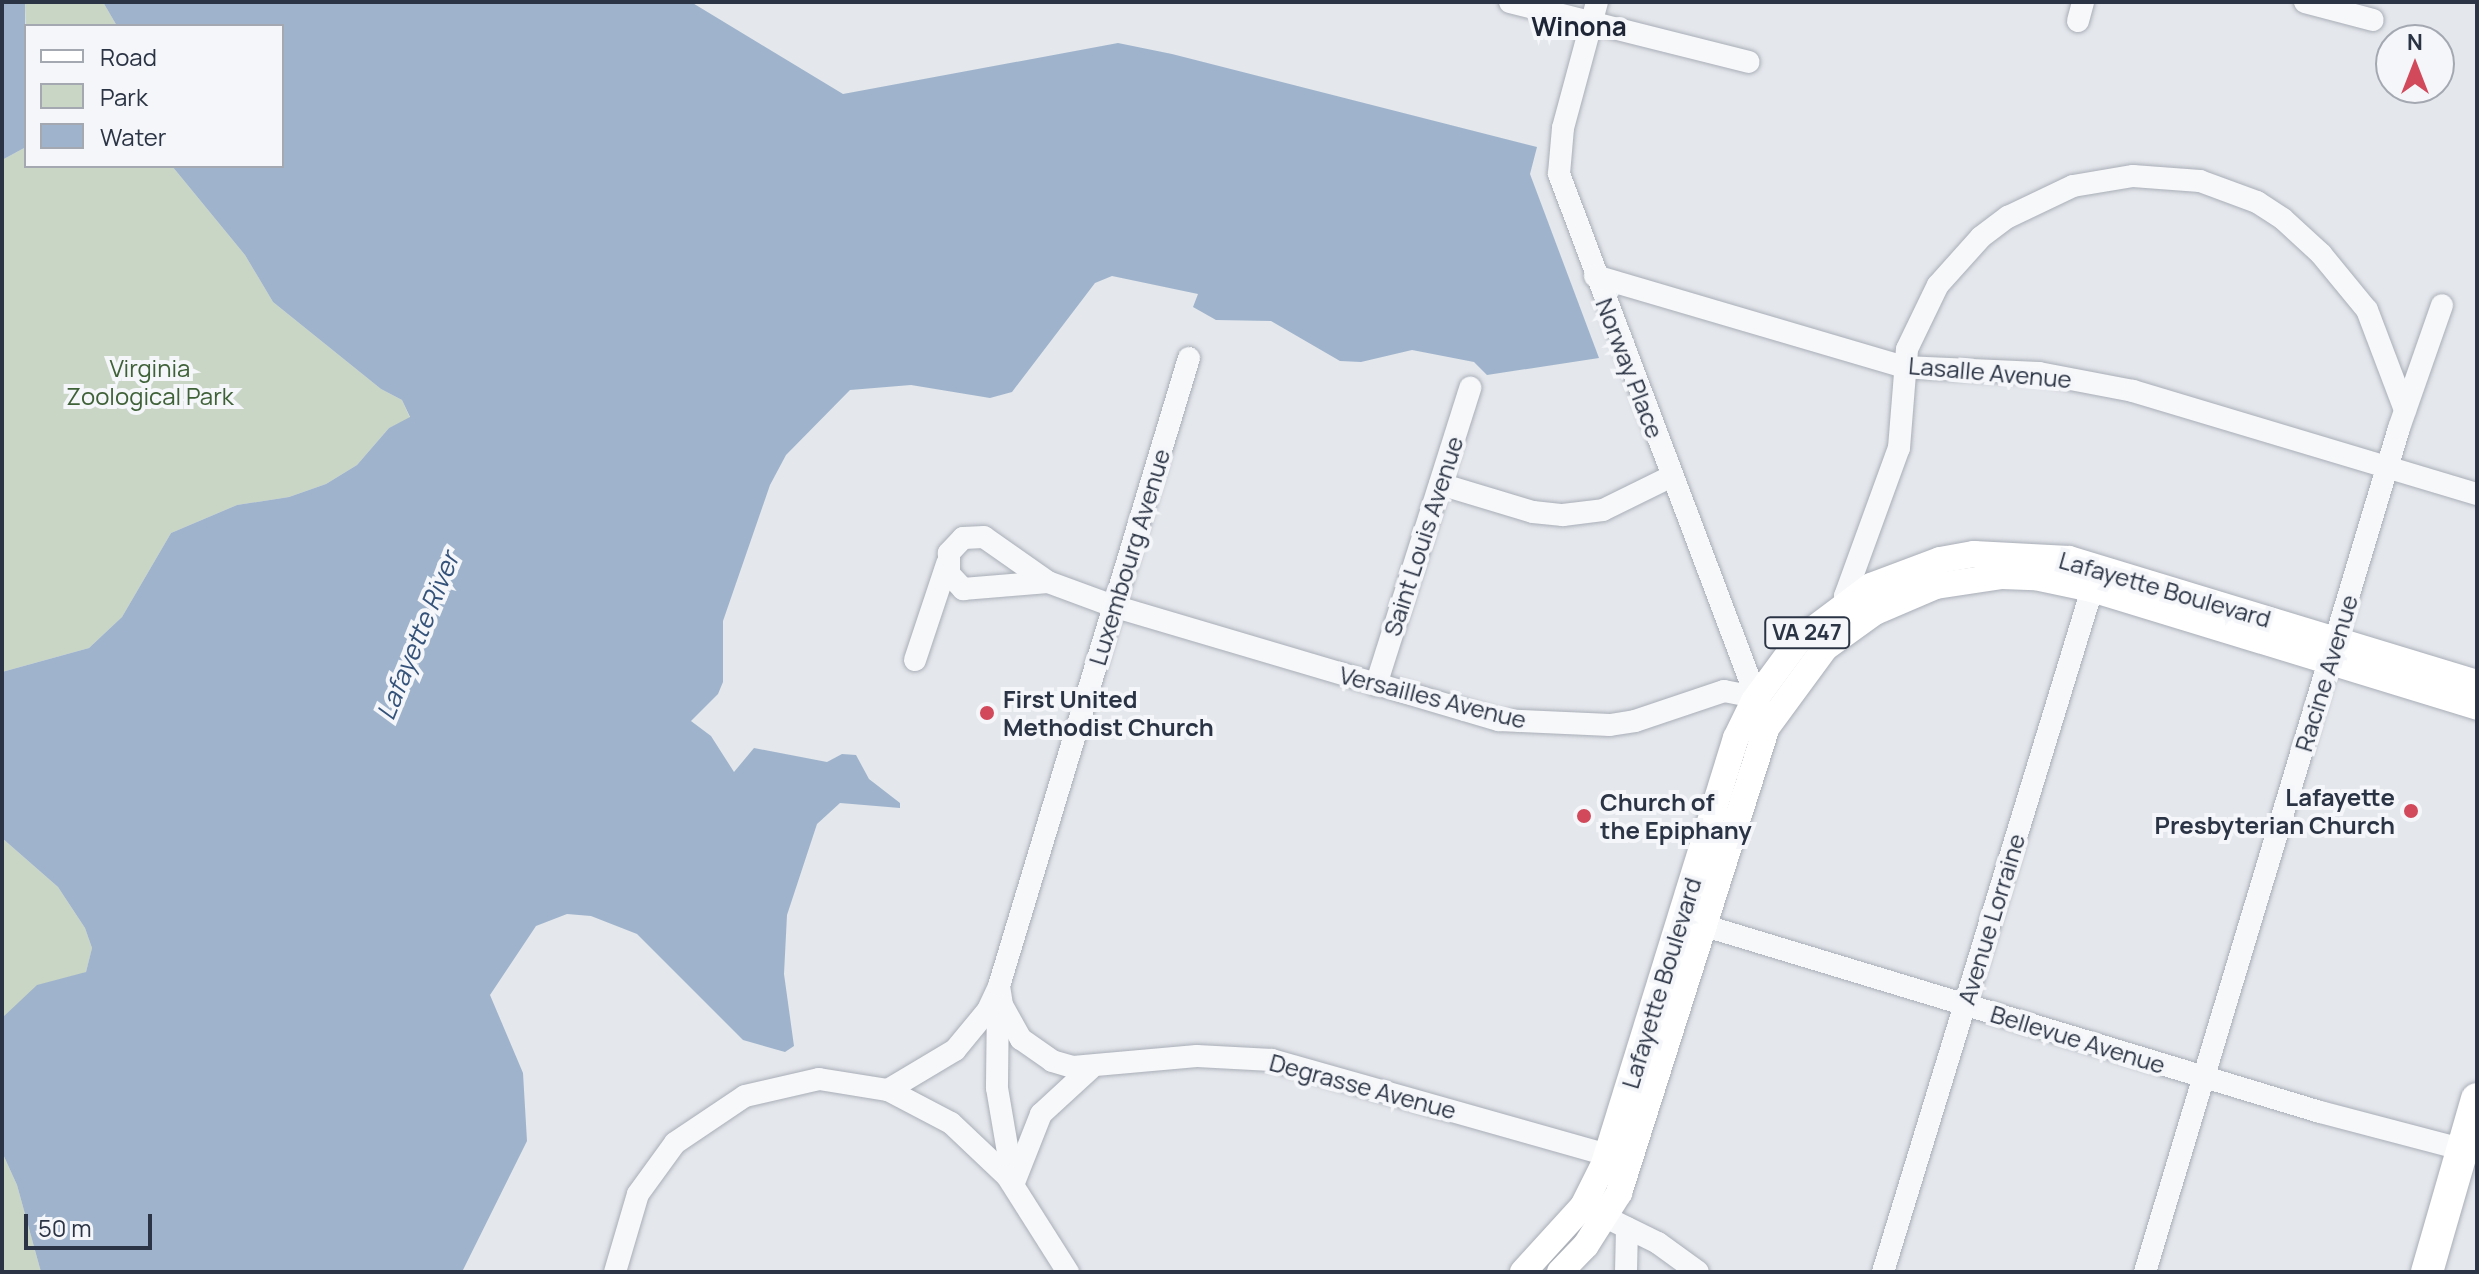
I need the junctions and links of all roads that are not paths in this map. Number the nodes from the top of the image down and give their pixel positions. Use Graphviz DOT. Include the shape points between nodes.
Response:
graph roads {
  1 [pos="1510,2"];
  2 [pos="2305,2"];
  3 [pos="1595,13"];
  4 [pos="2373,20"];
  5 [pos="1749,62"];
  6 [pos="1595,276"];
  7 [pos="2442,305"];
  8 [pos="1189,358"];
  9 [pos="1904,367"];
  10 [pos="1470,388"];
  11 [pos="2405,410"];
  12 [pos="2387,467"];
  13 [pos="1672,476"];
  14 [pos="1440,484"];
  15 [pos="2477,494"];
  16 [pos="947,564"];
  17 [pos="2096,578"];
  18 [pos="1048,582"];
  19 [pos="1113,606"];
  20 [pos="1847,616"];
  21 [pos="2333,651"];
  22 [pos="915,660"];
  23 [pos="2477,683"];
  24 [pos="1376,685"];
  25 [pos="1756,697"];
  26 [pos="2477,707"];
  27 [pos="1767,727"];
  28 [pos="1692,921"];
  29 [pos="999,986"];
  30 [pos="1965,1005"];
  31 [pos="1090,1069"];
  32 [pos="2205,1078"];
  33 [pos="888,1090"];
  34 [pos="2477,1099"];
  35 [pos="2469,1151"];
  36 [pos="1619,1158"];
  37 [pos="1014,1187"];
  38 [pos="1605,1217"];
  39 [pos="615,1272"];
  40 [pos="1068,1272"];
  41 [pos="1523,1272"];
  42 [pos="1560,1272"];
  43 [pos="1626,1272"];
  44 [pos="1698,1272"];
  45 [pos="1883,1272"];
  46 [pos="2145,1272"];
  47 [pos="2427,1272"];
  1 -- 3 [label="street"];
  2 -- 4 [label="street"];
  3 -- 5 [label="street"];
  3 -- 6 [label="street, Norway Place" via="1558,162 1567,204"];
  6 -- 9 [label="street, Lasalle Avenue"];
  6 -- 13 [label="street, Norway Place"];
  7 -- 11 [label="street, Racine Avenue"];
  8 -- 19 [label="street, Luxembourg Avenue"];
  9 -- 11 [label="street" via="1915,330 1938,285 2008,217 2098,179 2167,176 2200,181 2257,202 2321,254 2367,310"];
  9 -- 12 [label="street, Lasalle Avenue" via="2081,379"];
  9 -- 20 [label="street" via="1899,448"];
  10 -- 14 [label="street, Saint Louis Avenue"];
  11 -- 12 [label="street, Racine Avenue"];
  12 -- 15 [label="street, Lasalle Avenue"];
  12 -- 21 [label="street, Racine Avenue"];
  13 -- 14 [label="street" via="1603,510 1563,515 1533,512"];
  13 -- 25 [label="street, Norway Place"];
  14 -- 24 [label="street, Saint Louis Avenue"];
  16 -- 18 [label="street" via="955,583 973,592"];
  16 -- 18 [label="street" via="963,538 984,537"];
  16 -- 22 [label="street"];
  17 -- 20 [label="main road, Lafayette Boulevard / VA 247" via="2029,553 1974,554 1902,572"];
  17 -- 21 [label="main road, Lafayette Boulevard / VA 247"];
  17 -- 30 [label="street, Avenue Lorraine"];
  18 -- 19 [label="street, Versailles Avenue"];
  19 -- 24 [label="street, Versailles Avenue"];
  19 -- 29 [label="street, Luxembourg Avenue"];
  20 -- 25 [label="main road, Lafayette Boulevard / VA 247" via="1799,640"];
  20 -- 27 [label="main road, Lafayette Boulevard / VA 247"];
  21 -- 23 [label="main road, Lafayette Boulevard / VA 247"];
  21 -- 26 [label="main road, Lafayette Boulevard / VA 247"];
  21 -- 32 [label="street, Racine Avenue"];
  24 -- 25 [label="street, Versailles Avenue" via="1499,720 1567,726 1635,721 1724,691"];
  25 -- 27 [label="street, Norway Place"];
  25 -- 28 [label="main road, Lafayette Boulevard / VA 247" via="1736,738"];
  27 -- 28 [label="main road, Lafayette Boulevard / VA 247"];
  28 -- 30 [label="street, Bellevue Avenue"];
  28 -- 36 [label="main road, Lafayette Boulevard / VA 247"];
  29 -- 31 [label="street, Degrasse Avenue" via="1002,1005 1021,1039 1052,1061"];
  29 -- 33 [label="street, Luxembourg Avenue" via="981,1020 955,1050"];
  29 -- 37 [label="street, Luxembourg Avenue" via="997,1088"];
  30 -- 32 [label="street, Bellevue Avenue"];
  30 -- 45 [label="street, Avenue Lorraine"];
  31 -- 36 [label="street, Degrasse Avenue" via="1197,1056 1272,1060"];
  31 -- 37 [label="street" via="1041,1114 1019,1161"];
  32 -- 35 [label="street, Bellevue Avenue"];
  32 -- 46 [label="street, Racine Avenue"];
  33 -- 37 [label="street" via="951,1123"];
  33 -- 39 [label="street" via="846,1081 792,1082 745,1096 697,1124 668,1152 638,1194"];
  34 -- 35 [label="highway"];
  35 -- 47 [label="highway"];
  36 -- 38 [label="main road, Lafayette Boulevard / VA 247"];
  37 -- 40 [label="street"];
  38 -- 41 [label="main road, Lafayette Boulevard / VA 247"];
  38 -- 42 [label="main road, Lafayette Boulevard / VA 247"];
  38 -- 43 [label="street"];
  38 -- 44 [label="street"];
}
